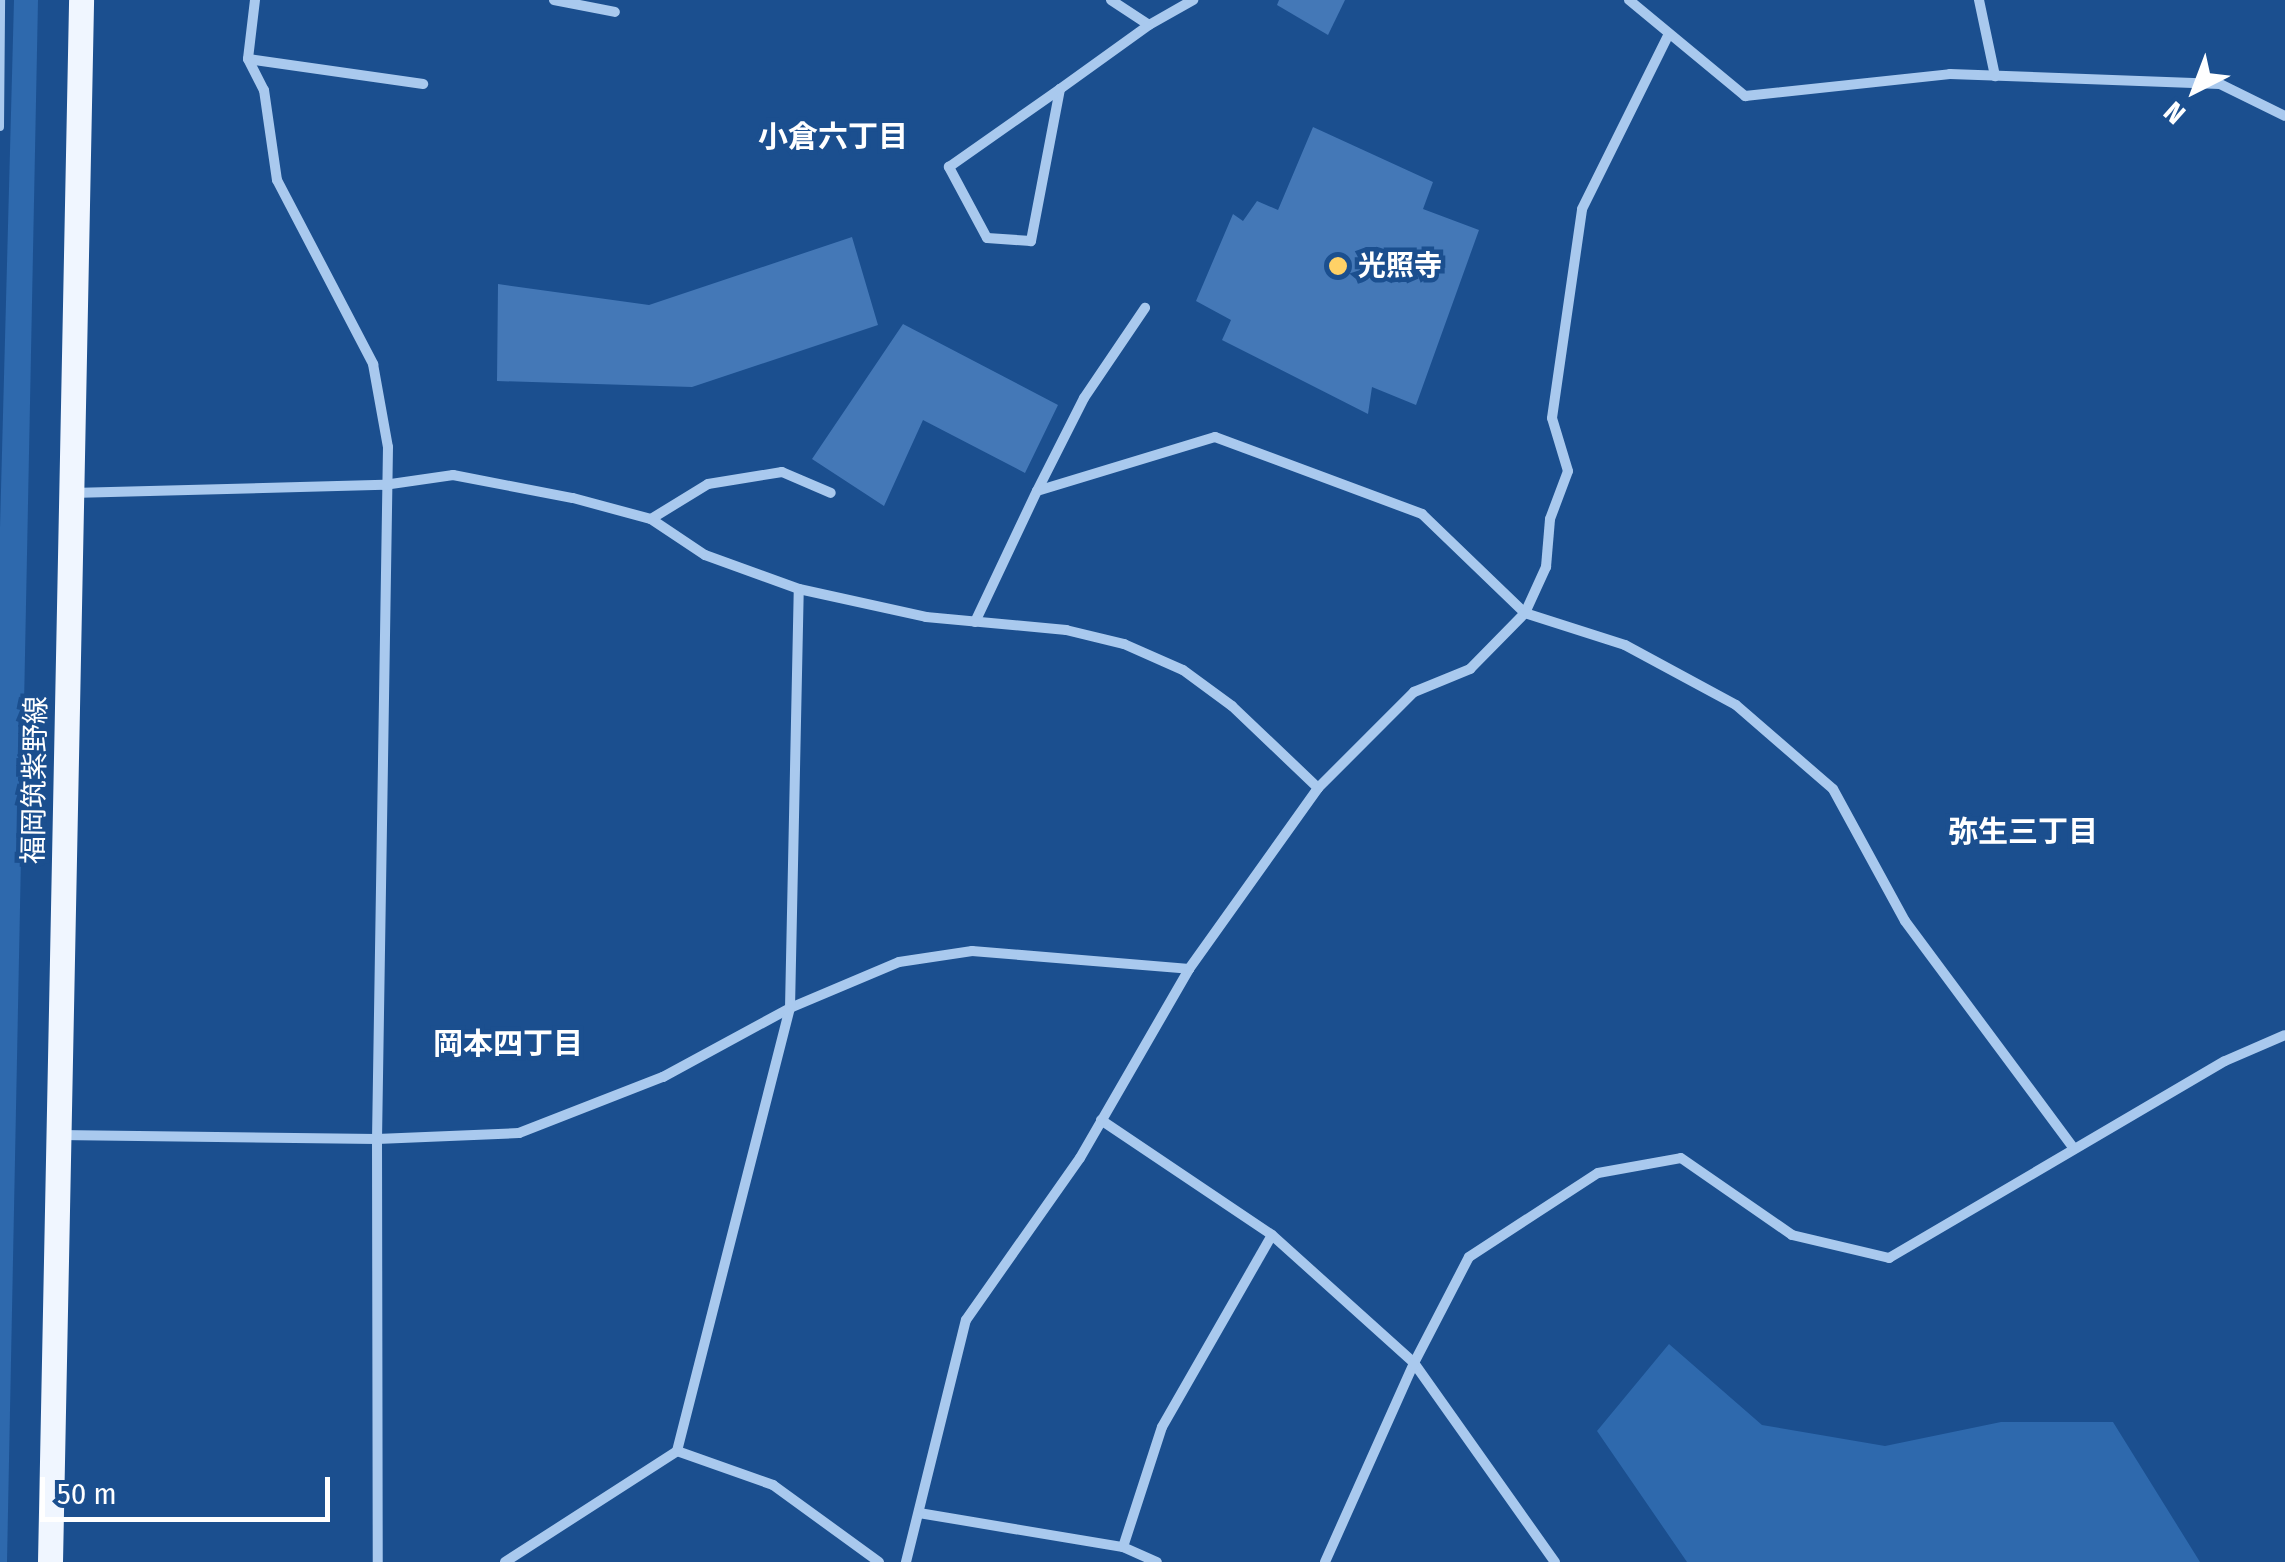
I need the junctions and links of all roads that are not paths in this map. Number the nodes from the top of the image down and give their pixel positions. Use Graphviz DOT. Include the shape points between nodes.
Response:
graph roads {
  1 [pos="1,0"];
  2 [pos="81,0"];
  3 [pos="255,0"];
  4 [pos="554,0"];
  5 [pos="1111,0"];
  6 [pos="1193,0"];
  7 [pos="1628,0"];
  8 [pos="1979,0"];
  9 [pos="615,12"];
  10 [pos="1150,26"];
  11 [pos="1669,34"];
  12 [pos="248,59"];
  13 [pos="1995,76"];
  14 [pos="423,84"];
  15 [pos="1060,89"];
  16 [pos="2285,116"];
  17 [pos="0,128"];
  18 [pos="1145,308"];
  19 [pos="384,485"];
  20 [pos="1037,491"];
  21 [pos="71,493"];
  22 [pos="831,493"];
  23 [pos="651,519"];
  24 [pos="800,589"];
  25 [pos="1525,613"];
  26 [pos="975,622"];
  27 [pos="1318,788"];
  28 [pos="1188,968"];
  29 [pos="790,1008"];
  30 [pos="2285,1035"];
  31 [pos="1101,1120"];
  32 [pos="57,1134"];
  33 [pos="377,1139"];
  34 [pos="2073,1147"];
  35 [pos="1272,1235"];
  36 [pos="1414,1363"];
  37 [pos="677,1451"];
  38 [pos="918,1512"];
  39 [pos="1124,1547"];
  40 [pos="50,1562"];
  41 [pos="378,1562"];
  42 [pos="505,1562"];
  43 [pos="880,1562"];
  44 [pos="906,1562"];
  45 [pos="1157,1562"];
  46 [pos="1325,1562"];
  47 [pos="1555,1562"];
  1 -- 17 [label="lane"];
  2 -- 21 [label="main road, 福岡筑紫野線"];
  3 -- 12 [label="street"];
  4 -- 9 [label="street"];
  5 -- 10 [label="street"];
  6 -- 10 [label="street"];
  7 -- 11 [label="street"];
  8 -- 13 [label="street"];
  10 -- 15 [label="street"];
  11 -- 13 [label="street" via="1744,96 1950,74"];
  11 -- 25 [label="street" via="1582,210 1552,418 1568,471 1550,519 1546,567"];
  12 -- 14 [label="street"];
  12 -- 19 [label="street" via="264,90 277,180 373,364 388,447"];
  13 -- 16 [label="street" via="2220,84"];
  15 -- 15 [label="street" via="949,167 987,238 1031,241"];
  18 -- 20 [label="street" via="1084,398"];
  19 -- 21 [label="street"];
  19 -- 23 [label="street" via="453,475"];
  19 -- 33 [label="street"];
  20 -- 25 [label="street" via="1215,437 1422,514"];
  20 -- 26 [label="street"];
  21 -- 32 [label="main road, 福岡筑紫野線"];
  22 -- 23 [label="street" via="782,472 708,484"];
  23 -- 24 [label="street" via="705,555"];
  24 -- 26 [label="street"];
  24 -- 29 [label="street"];
  25 -- 27 [label="street" via="1470,669 1414,692"];
  25 -- 34 [label="street" via="1624,645 1736,705 1832,789 1904,921"];
  26 -- 27 [label="street" via="1066,630 1124,644 1183,670 1232,706"];
  27 -- 28 [label="street"];
  28 -- 29 [label="street" via="972,951 899,962"];
  28 -- 31 [label="street"];
  29 -- 33 [label="street" via="663,1077 519,1133"];
  29 -- 37 [label="street"];
  30 -- 34 [label="street" via="2225,1060"];
  31 -- 35 [label="street"];
  31 -- 38 [label="street" via="966,1320"];
  32 -- 33 [label="street"];
  32 -- 40 [label="main road, 福岡筑紫野線"];
  33 -- 41 [label="street"];
  34 -- 36 [label="street" via="1889,1258 1792,1235 1681,1158 1598,1174 1469,1257"];
  35 -- 36 [label="street"];
  35 -- 39 [label="street" via="1162,1426"];
  36 -- 46 [label="street"];
  36 -- 47 [label="street"];
  37 -- 42 [label="street"];
  37 -- 43 [label="street" via="773,1485"];
  38 -- 39 [label="street"];
  38 -- 44 [label="street"];
  39 -- 45 [label="street"];
}
